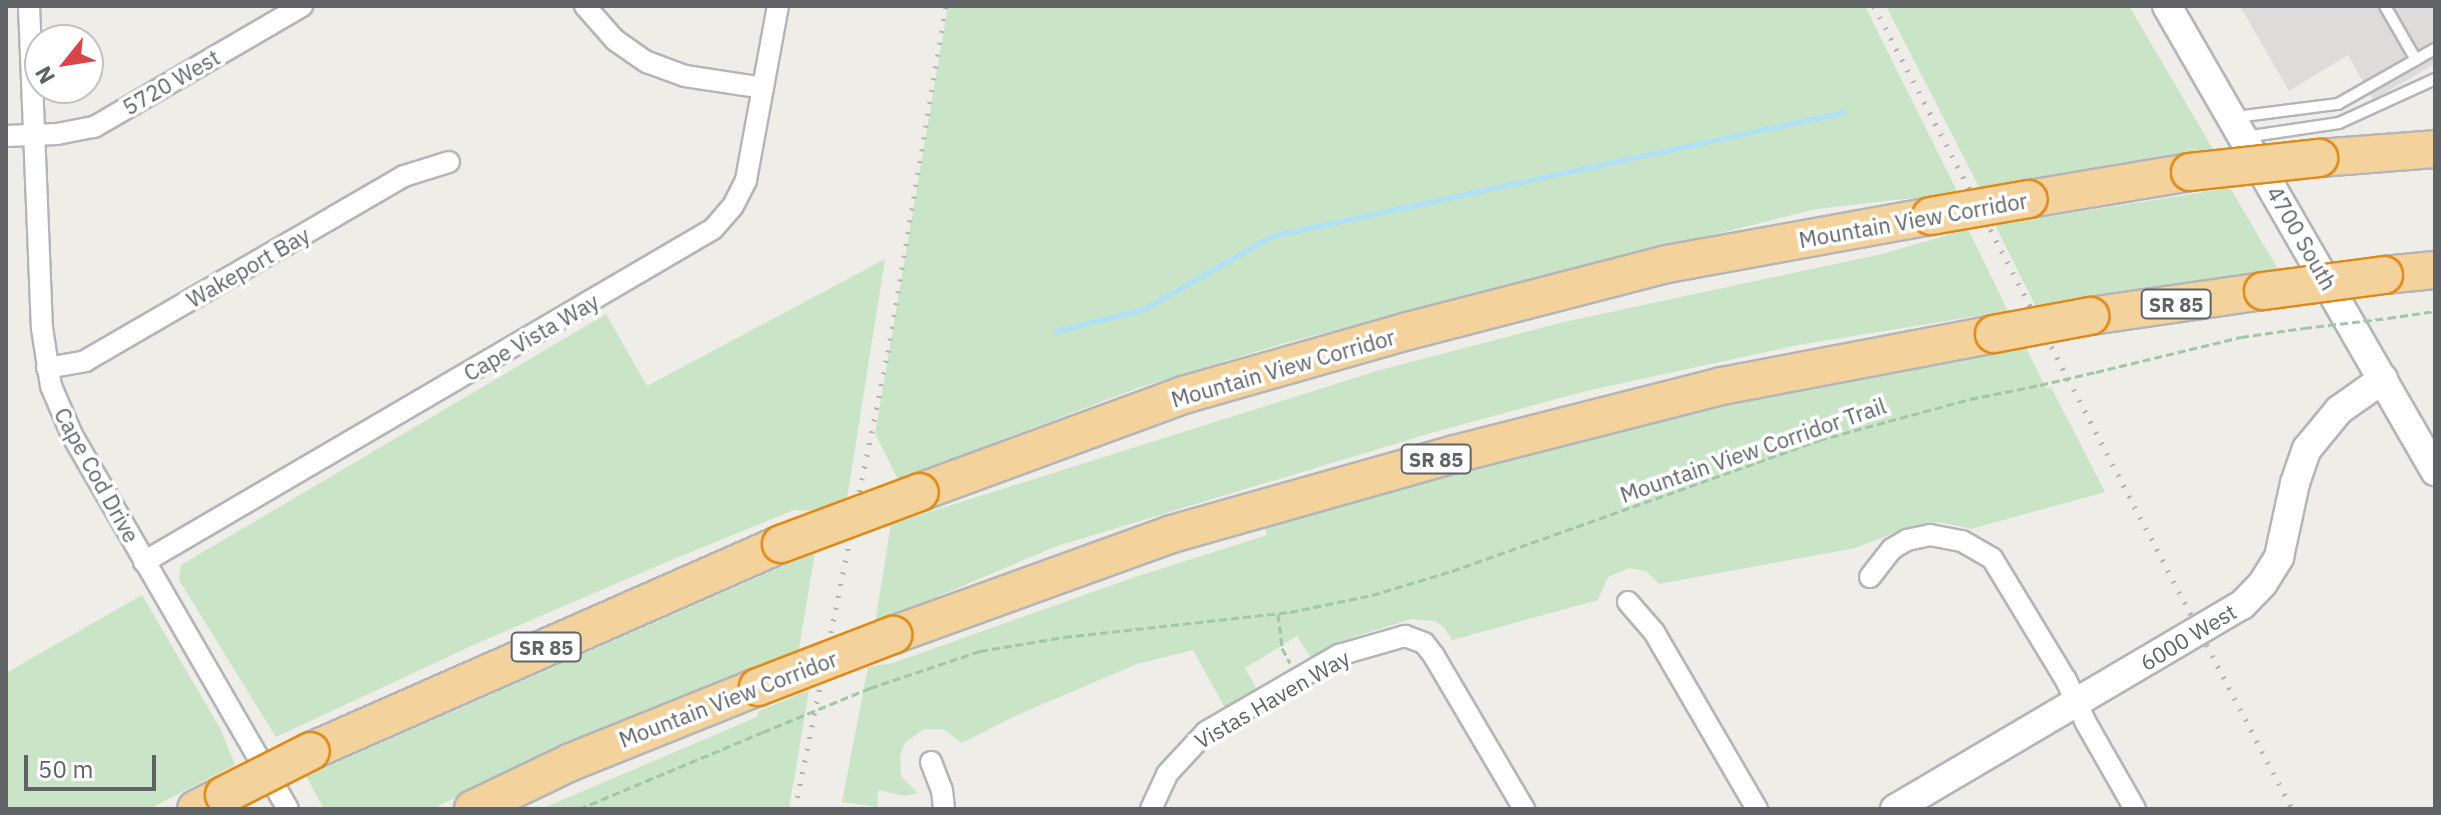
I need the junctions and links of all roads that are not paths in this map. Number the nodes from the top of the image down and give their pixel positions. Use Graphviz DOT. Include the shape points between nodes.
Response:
graph roads {
  1 [pos="29,6"];
  2 [pos="302,6"];
  3 [pos="585,6"];
  4 [pos="778,6"];
  5 [pos="2167,6"];
  6 [pos="2385,6"];
  7 [pos="2435,49"];
  8 [pos="2416,60"];
  9 [pos="2435,79"];
  10 [pos="763,88"];
  11 [pos="2237,127"];
  12 [pos="34,134"];
  13 [pos="6,136"];
  14 [pos="2435,149"];
  15 [pos="449,162"];
  16 [pos="2435,270"];
  17 [pos="47,368"];
  18 [pos="2383,379"];
  19 [pos="2435,471"];
  20 [pos="144,562"];
  21 [pos="1870,577"];
  22 [pos="1628,602"];
  23 [pos="2077,703"];
  24 [pos="931,762"];
  25 [pos="210,802"];
  26 [pos="288,809"];
  27 [pos="473,809"];
  28 [pos="944,809"];
  29 [pos="1151,809"];
  30 [pos="1524,809"];
  31 [pos="1757,809"];
  32 [pos="1895,809"];
  33 [pos="2135,809"];
  1 -- 12 [label="street, Cape Cod Drive"];
  2 -- 12 [label="street, 5720 West" via="94,127"];
  3 -- 10 [label="street" via="615,40 647,62 685,76"];
  4 -- 10 [label="street, Cape Vista Way"];
  5 -- 11 [label="street, 4700 South"];
  6 -- 8 [label="lane"];
  7 -- 8 [label="lane"];
  8 -- 11 [label="lane" via="2338,104"];
  9 -- 11 [label="lane" via="2339,123"];
  10 -- 20 [label="street, Cape Vista Way" via="746,180 713,229"];
  11 -- 18 [label="street, 4700 South"];
  12 -- 13 [label="street, 5720 West"];
  12 -- 17 [label="street, Cape Cod Drive"];
  14 -- 25 [label="highway, Mountain View Corridor / SR 85, bridge" via="2190,172 1667,264 1187,394 781,544 311,751"];
  15 -- 17 [label="street, Wakeport Bay" via="404,176 85,361"];
  16 -- 27 [label="highway, Mountain View Corridor / SR 85, bridge" via="2090,316 1994,334 1722,386 1455,454 1172,534 758,687 571,762"];
  17 -- 20 [label="street, Cape Cod Drive" via="68,427"];
  18 -- 19 [label="street, 4700 South"];
  18 -- 23 [label="street, 6000 West" via="2339,410 2307,449 2285,542 2254,595"];
  20 -- 26 [label="street, Cape Cod Drive"];
  21 -- 23 [label="street" via="1892,549 1918,537 1952,537 1984,551 2006,577"];
  22 -- 31 [label="street" via="1654,632"];
  23 -- 32 [label="street, 6000 West"];
  23 -- 33 [label="street"];
  24 -- 28 [label="street"];
  29 -- 30 [label="street, Vistas Haven Way" via="1178,758 1216,726 1339,655 1398,636 1424,643"];
}
